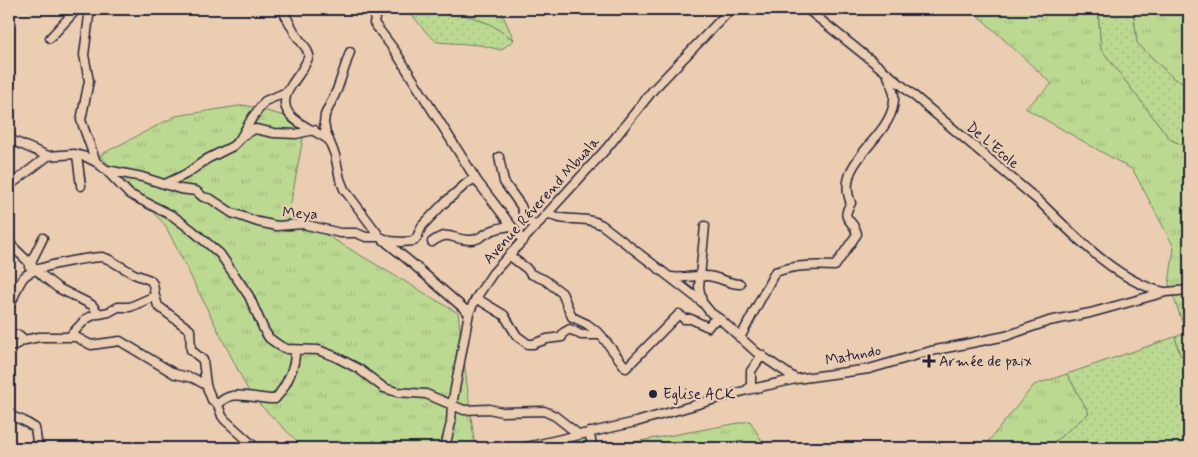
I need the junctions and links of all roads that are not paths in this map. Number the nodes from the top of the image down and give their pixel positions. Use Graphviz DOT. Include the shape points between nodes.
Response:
graph roads {
  1 [pos="77,9"];
  2 [pos="87,9"];
  3 [pos="282,9"];
  4 [pos="377,9"];
  5 [pos="732,9"];
  6 [pos="807,9"];
  7 [pos="50,38"];
  8 [pos="350,52"];
  9 [pos="887,73"];
  10 [pos="287,92"];
  11 [pos="314,130"];
  12 [pos="242,136"];
  13 [pos="9,139"];
  14 [pos="330,142"];
  15 [pos="77,155"];
  16 [pos="48,156"];
  17 [pos="499,157"];
  18 [pos="96,162"];
  19 [pos="105,169"];
  20 [pos="475,178"];
  21 [pos="163,184"];
  22 [pos="9,186"];
  23 [pos="80,186"];
  24 [pos="548,213"];
  25 [pos="510,226"];
  26 [pos="704,226"];
  27 [pos="536,227"];
  28 [pos="380,237"];
  29 [pos="43,238"];
  30 [pos="523,241"];
  31 [pos="432,242"];
  32 [pos="9,243"];
  33 [pos="510,256"];
  34 [pos="30,263"];
  35 [pos="36,270"];
  36 [pos="700,276"];
  37 [pos="24,277"];
  38 [pos="671,277"];
  39 [pos="740,284"];
  40 [pos="1189,290"];
  41 [pos="1166,292"];
  42 [pos="154,296"];
  43 [pos="476,298"];
  44 [pos="702,302"];
  45 [pos="9,307"];
  46 [pos="98,313"];
  47 [pos="469,314"];
  48 [pos="720,320"];
  49 [pos="9,334"];
  50 [pos="601,336"];
  51 [pos="69,337"];
  52 [pos="740,338"];
  53 [pos="25,340"];
  54 [pos="9,348"];
  55 [pos="295,350"];
  56 [pos="762,355"];
  57 [pos="796,379"];
  58 [pos="206,385"];
  59 [pos="747,390"];
  60 [pos="218,405"];
  61 [pos="452,405"];
  62 [pos="9,415"];
  63 [pos="589,432"];
  64 [pos="578,434"];
  65 [pos="38,448"];
  66 [pos="256,448"];
  67 [pos="447,448"];
  68 [pos="522,448"];
  69 [pos="592,448"];
  1 -- 7 [label="street"];
  2 -- 18 [label="street" via="84,55 89,81 81,120"];
  3 -- 10 [label="street" via="309,55"];
  4 -- 20 [label="street" via="374,23"];
  5 -- 24 [label="street, Avenue Réverend Mbuala" via="659,83 607,148"];
  6 -- 9 [label="street, De L'Ecole"];
  8 -- 14 [label="street" via="325,115"];
  9 -- 41 [label="street, De L'Ecole" via="1108,264 1138,282"];
  9 -- 52 [label="street" via="894,94 889,120 862,153 849,176 851,203 845,213 857,234 835,266 802,266 775,272"];
  10 -- 11 [label="street" via="284,104 288,113"];
  10 -- 12 [label="street" via="264,101"];
  11 -- 12 [label="street" via="296,134 255,129"];
  11 -- 14 [label="street"];
  12 -- 21 [label="street" via="233,146 207,159 194,170"];
  13 -- 16 [label="street"];
  14 -- 28 [label="street" via="344,189"];
  15 -- 16 [label="street"];
  15 -- 18 [label="street"];
  15 -- 23 [label="street"];
  16 -- 22 [label="street"];
  17 -- 27 [label="street" via="504,182 524,216"];
  18 -- 19 [label="street"];
  19 -- 21 [label="street, Meya"];
  19 -- 55 [label="street" via="129,194 173,216 220,254 244,288 269,338 280,346"];
  20 -- 25 [label="street"];
  20 -- 28 [label="street, Meya" via="443,204 422,226 414,241 390,241"];
  21 -- 28 [label="street, Meya" via="196,191 232,213 258,222 277,226 303,224 340,233"];
  24 -- 27 [label="street, Avenue Réverend Mbuala"];
  24 -- 38 [label="street" via="555,218 593,220"];
  25 -- 30 [label="street"];
  25 -- 31 [label="street" via="470,240 448,235"];
  26 -- 36 [label="street"];
  27 -- 30 [label="street, Avenue Réverend Mbuala"];
  28 -- 47 [label="street"];
  29 -- 34 [label="street"];
  30 -- 33 [label="street, Avenue Réverend Mbuala"];
  32 -- 34 [label="street"];
  33 -- 43 [label="street, Avenue Réverend Mbuala"];
  33 -- 50 [label="street" via="562,293 572,317"];
  34 -- 35 [label="street"];
  34 -- 37 [label="street"];
  35 -- 37 [label="street"];
  35 -- 42 [label="street" via="56,264 108,258 138,276 148,278 153,284"];
  35 -- 46 [label="street" via="58,288 92,304"];
  36 -- 38 [label="street"];
  36 -- 39 [label="street"];
  36 -- 44 [label="street"];
  37 -- 45 [label="street"];
  38 -- 44 [label="street"];
  40 -- 41 [label="street, Matundo"];
  41 -- 57 [label="street, Matundo" via="869,369"];
  42 -- 46 [label="street" via="130,307"];
  42 -- 58 [label="street" via="158,306 190,330 191,350 203,360"];
  43 -- 47 [label="street, Avenue Réverend Mbuala"];
  43 -- 50 [label="street" via="504,315 517,336 528,344 562,337 570,329 581,335"];
  44 -- 48 [label="street"];
  46 -- 51 [label="street" via="86,319"];
  47 -- 61 [label="street, Avenue Réverend Mbuala"];
  48 -- 50 [label="street" via="708,327 678,314 626,368"];
  48 -- 52 [label="street"];
  49 -- 53 [label="street" via="19,335"];
  51 -- 53 [label="street"];
  51 -- 58 [label="street" via="91,345 115,340 125,343 175,374"];
  52 -- 56 [label="street"];
  53 -- 54 [label="street"];
  55 -- 60 [label="street" via="294,366 275,398 235,396"];
  55 -- 61 [label="street" via="318,350 359,369 384,388 426,394"];
  56 -- 57 [label="street"];
  56 -- 59 [label="street" via="751,371 751,385"];
  57 -- 59 [label="street, Matundo"];
  58 -- 60 [label="street" via="212,400"];
  59 -- 63 [label="street, Matundo"];
  60 -- 66 [label="street" via="222,416"];
  61 -- 64 [label="street" via="469,411 489,408 502,412 544,411"];
  61 -- 67 [label="street, Avenue Réverend Mbuala"];
  62 -- 65 [label="street" via="35,428"];
  63 -- 64 [label="street, Matundo"];
  63 -- 69 [label="street"];
  64 -- 68 [label="street, Matundo"];
}
